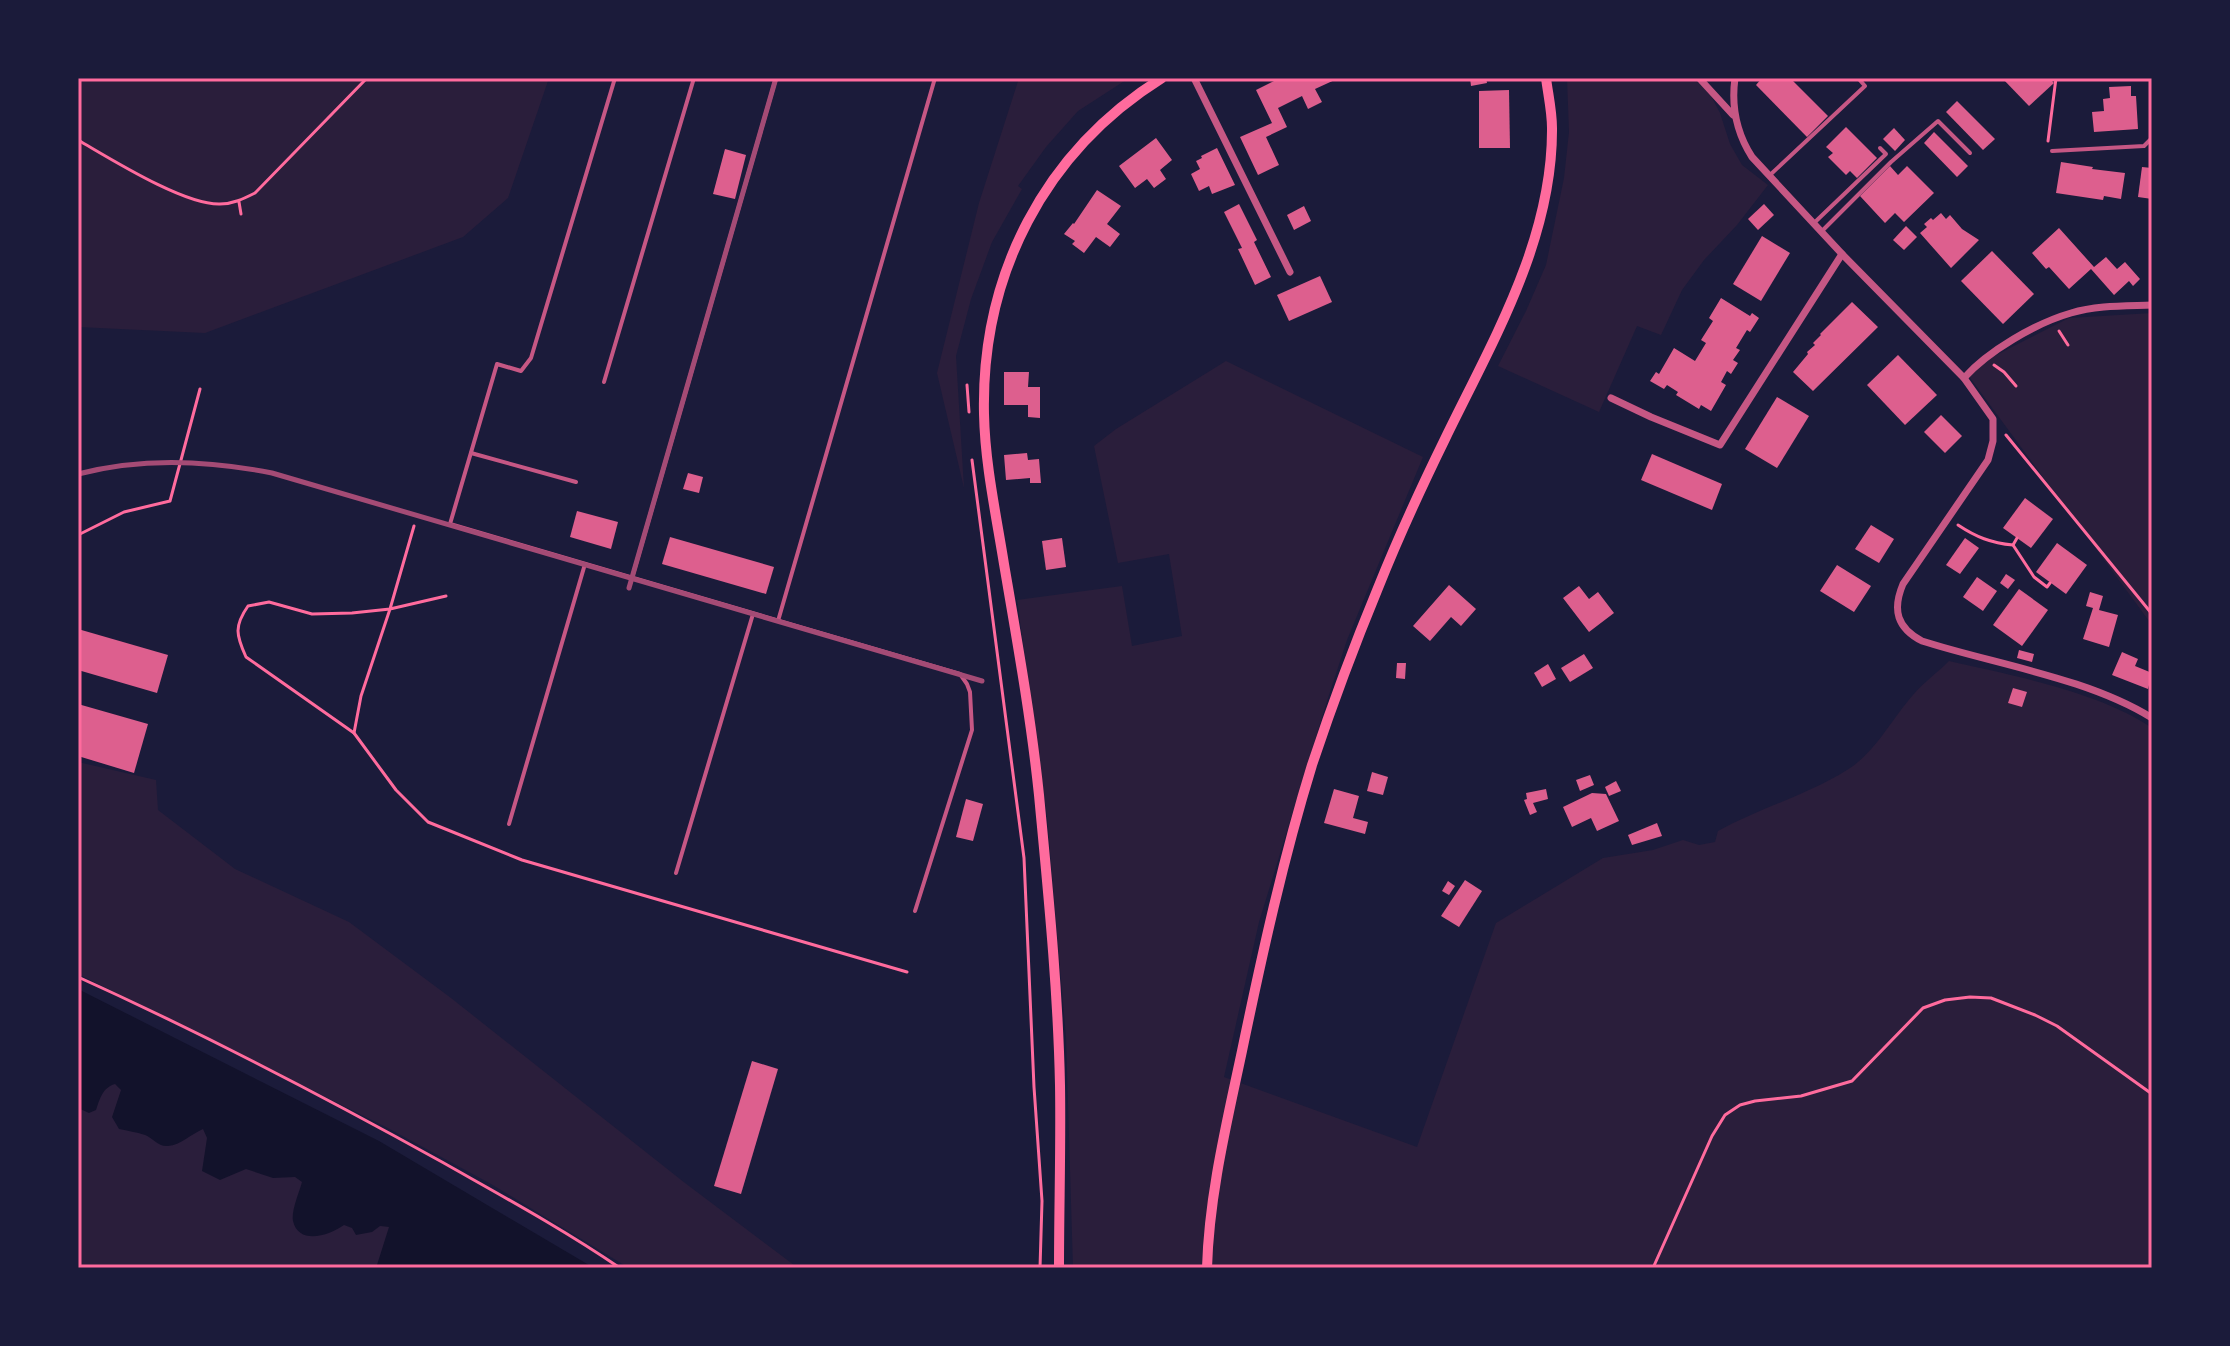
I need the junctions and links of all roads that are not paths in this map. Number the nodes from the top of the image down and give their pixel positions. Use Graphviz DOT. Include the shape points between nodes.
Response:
graph roads {
  1 [pos="615,78"];
  2 [pos="694,78"];
  3 [pos="776,78"];
  4 [pos="935,78"];
  5 [pos="1162,78"];
  6 [pos="1194,78"];
  7 [pos="1546,78"];
  8 [pos="1699,78"];
  9 [pos="1735,78"];
  10 [pos="1858,78"];
  11 [pos="1735,117"];
  12 [pos="2152,138"];
  13 [pos="1880,148"];
  14 [pos="2052,151"];
  15 [pos="1970,153"];
  16 [pos="1769,176"];
  17 [pos="1814,223"];
  18 [pos="1822,231"];
  19 [pos="1842,254"];
  20 [pos="1290,272"];
  21 [pos="2152,305"];
  22 [pos="1964,378"];
  23 [pos="604,382"];
  24 [pos="1611,398"];
  25 [pos="471,453"];
  26 [pos="576,482"];
  27 [pos="585,564"];
  28 [pos="632,578"];
  29 [pos="753,614"];
  30 [pos="778,621"];
  31 [pos="2152,718"];
  32 [pos="509,824"];
  33 [pos="676,873"];
  34 [pos="915,911"];
  35 [pos="1059,1268"];
  36 [pos="1207,1268"];
  1 -- 25 [label="lane" via="531,358 521,371 497,364"];
  2 -- 23 [label="lane"];
  3 -- 28 [label="lane"];
  4 -- 30 [label="lane"];
  5 -- 35 [label="main road" via="1092,133 1040,199 1011,256 987,352 988,469 1039,793 1060,1083"];
  6 -- 20 [label="street"];
  7 -- 36 [label="main road" via="1552,127 1548,183 1523,274 1390,558 1301,802 1237,1075 1212,1208"];
  8 -- 11 [label="street"];
  9 -- 11 [label="street"];
  10 -- 16 [label="lane" via="1865,86"];
  11 -- 16 [label="street" via="1746,148"];
  12 -- 14 [label="lane" via="2144,146"];
  13 -- 17 [label="lane" via="1886,154"];
  15 -- 18 [label="lane" via="1938,121"];
  16 -- 17 [label="street"];
  17 -- 18 [label="street"];
  18 -- 19 [label="street"];
  19 -- 22 [label="street"];
  19 -- 24 [label="street" via="1720,445"];
  21 -- 22 [label="street" via="2070,313 2023,334 1984,358"];
  22 -- 31 [label="street" via="1993,419 1988,460 1914,567 1900,592 1899,618 1909,634 1922,641 2106,695"];
  25 -- 26 [label="lane"];
  25 -- 27 [label="lane" via="450,524"];
  27 -- 28 [label="lane"];
  27 -- 32 [label="lane"];
  28 -- 29 [label="lane"];
  29 -- 30 [label="lane"];
  29 -- 33 [label="lane"];
  30 -- 34 [label="lane" via="960,674 967,684 972,730"];
}
